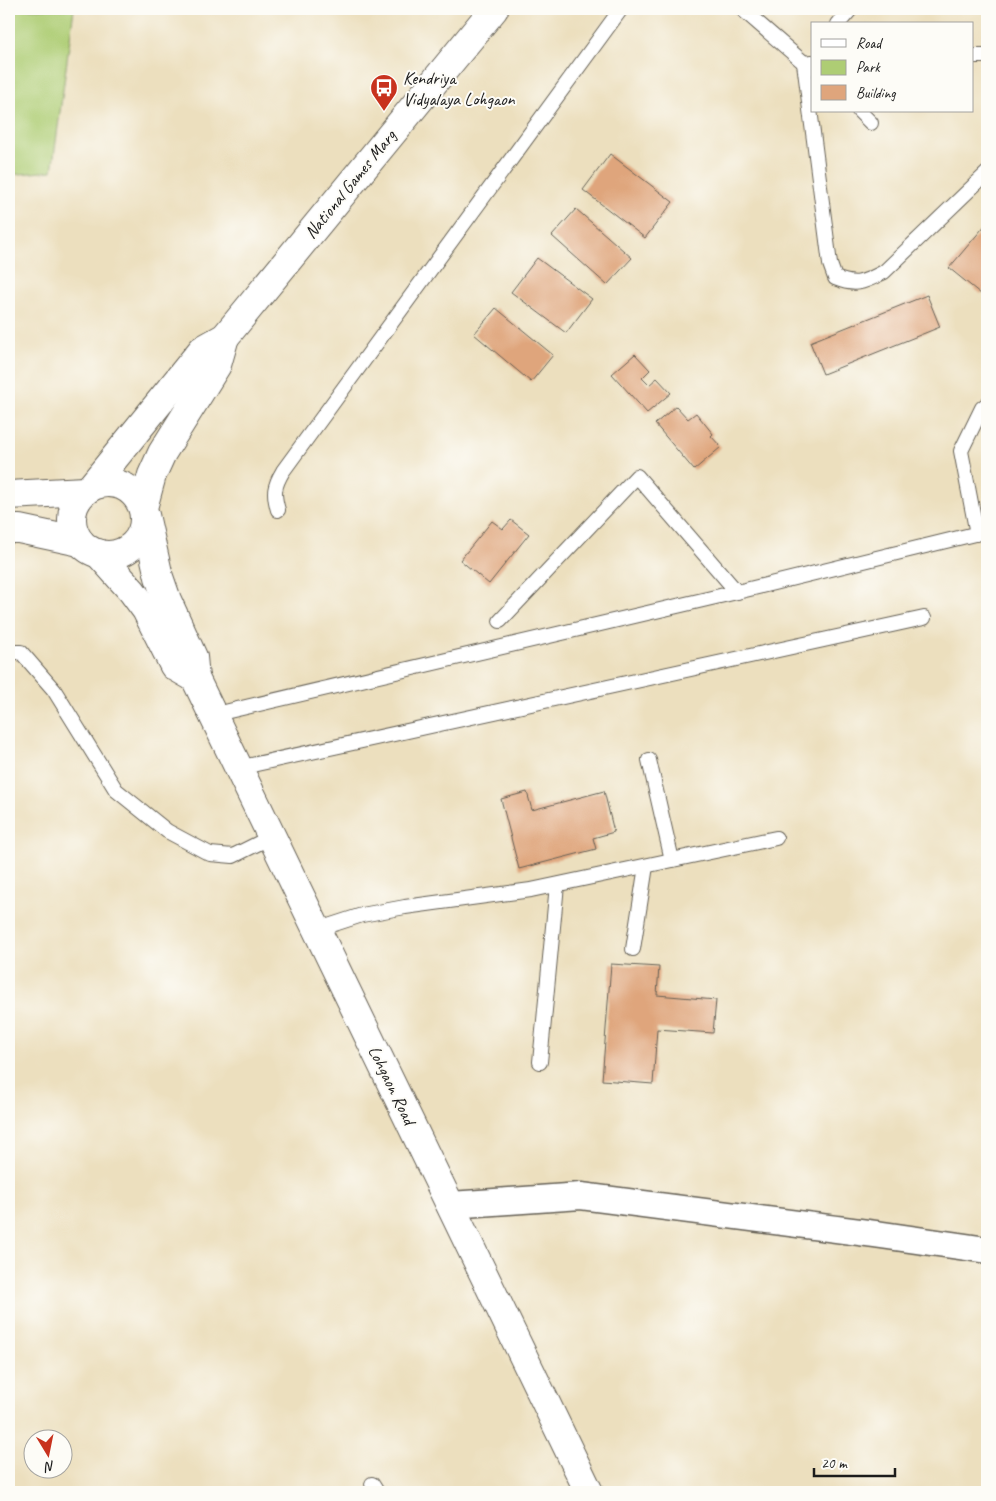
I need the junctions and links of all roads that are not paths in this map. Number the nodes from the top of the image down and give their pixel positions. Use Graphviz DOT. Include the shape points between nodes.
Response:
graph roads {
  1 [pos="494,9"];
  2 [pos="621,9"];
  3 [pos="742,9"];
  4 [pos="851,9"];
  5 [pos="840,22"];
  6 [pos="974,56"];
  7 [pos="987,56"];
  8 [pos="810,62"];
  9 [pos="815,112"];
  10 [pos="860,112"];
  11 [pos="871,122"];
  12 [pos="987,173"];
  13 [pos="226,337"];
  14 [pos="987,404"];
  15 [pos="88,489"];
  16 [pos="9,495"];
  17 [pos="278,510"];
  18 [pos="144,512"];
  19 [pos="9,529"];
  20 [pos="982,532"];
  21 [pos="89,548"];
  22 [pos="737,592"];
  23 [pos="924,618"];
  24 [pos="500,621"];
  25 [pos="9,652"];
  26 [pos="195,678"];
  27 [pos="212,715"];
  28 [pos="649,760"];
  29 [pos="238,768"];
  30 [pos="271,837"];
  31 [pos="776,838"];
  32 [pos="672,860"];
  33 [pos="646,866"];
  34 [pos="558,885"];
  35 [pos="316,930"];
  36 [pos="633,949"];
  37 [pos="540,1062"];
  38 [pos="450,1205"];
  39 [pos="987,1250"];
  40 [pos="589,1492"];
  1 -- 13 [label="main road, National Games Marg"];
  2 -- 17 [label="lane" via="282,471 274,485"];
  3 -- 8 [label="lane"];
  4 -- 5 [label="lane"];
  6 -- 7 [label="lane"];
  9 -- 12 [label="lane" via="830,264 835,278 848,283 866,282 884,272"];
  10 -- 11 [label="lane"];
  13 -- 15 [label="main road, National Games Marg" via="202,350"];
  13 -- 18 [label="main road, National Games Marg" via="217,365 162,453 152,475"];
  14 -- 20 [label="lane" via="961,450"];
  15 -- 16 [label="main road"];
  15 -- 18 [label="main road" via="104,483 119,484 136,496"];
  15 -- 21 [label="main road" via="76,502 72,516 74,530"];
  18 -- 21 [label="main road" via="143,529 132,547 112,555"];
  18 -- 26 [label="main road, Lohgaon Road" via="159,577 192,657"];
  19 -- 21 [label="main road"];
  20 -- 22 [label="lane"];
  21 -- 26 [label="main road" via="132,591 146,610 174,666"];
  22 -- 24 [label="lane" via="637,476"];
  22 -- 27 [label="lane"];
  23 -- 29 [label="lane"];
  25 -- 30 [label="lane" via="21,652 54,690 116,790 167,831 210,854 233,856"];
  26 -- 27 [label="main road, Lohgaon Road"];
  27 -- 29 [label="main road, Lohgaon Road"];
  28 -- 32 [label="lane"];
  29 -- 30 [label="main road, Lohgaon Road"];
  30 -- 35 [label="main road, Lohgaon Road"];
  31 -- 32 [label="lane"];
  32 -- 33 [label="lane"];
  33 -- 34 [label="lane"];
  33 -- 36 [label="lane"];
  34 -- 35 [label="lane" via="405,907 362,915"];
  34 -- 37 [label="lane"];
  35 -- 38 [label="main road, Lohgaon Road"];
  38 -- 39 [label="street" via="581,1196"];
  38 -- 40 [label="main road, Lohgaon Road"];
}
